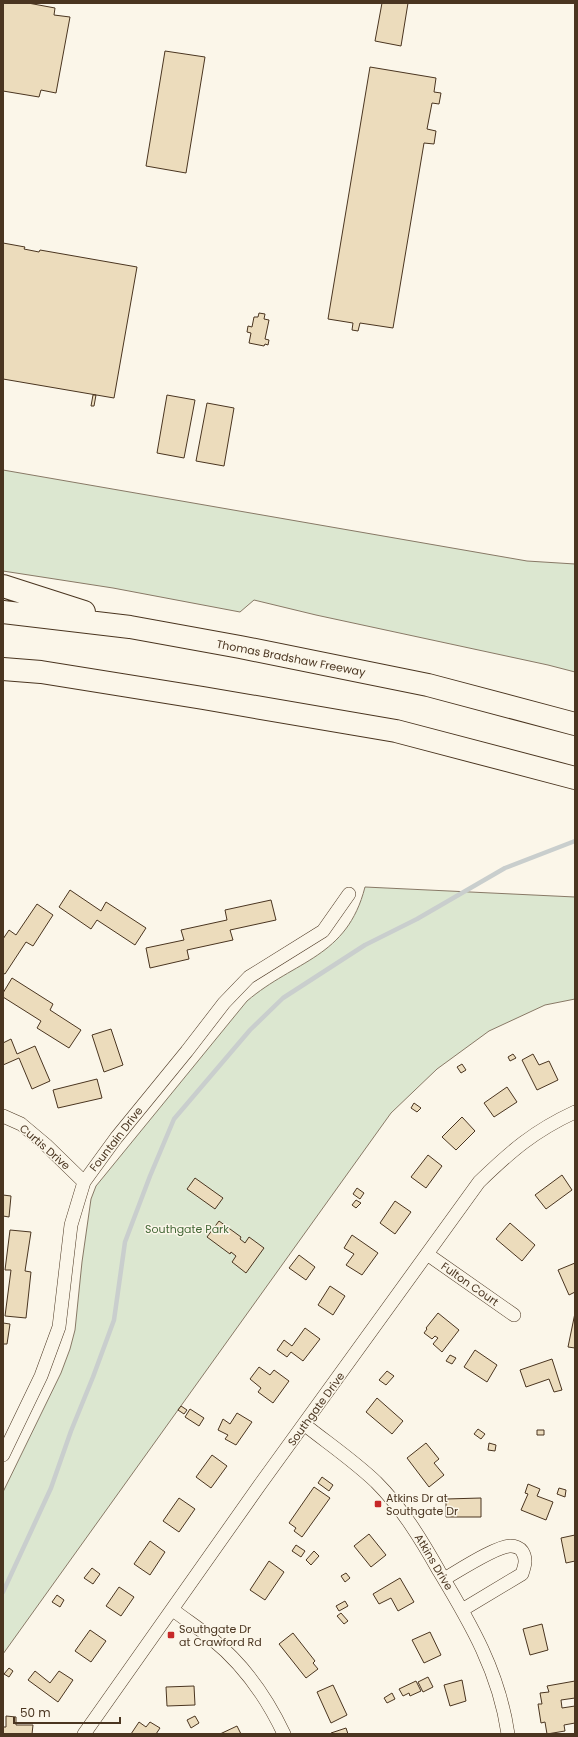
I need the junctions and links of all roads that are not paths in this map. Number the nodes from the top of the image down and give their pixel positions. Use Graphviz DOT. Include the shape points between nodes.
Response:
graph roads {
  1 [pos="3,586"];
  2 [pos="3,612"];
  3 [pos="130,627"];
  4 [pos="3,669"];
  5 [pos="575,724"];
  6 [pos="575,778"];
  7 [pos="349,894"];
  8 [pos="575,1112"];
  9 [pos="3,1116"];
  10 [pos="84,1182"];
  11 [pos="427,1254"];
  12 [pos="514,1315"];
  13 [pos="305,1425"];
  14 [pos="3,1455"];
  15 [pos="444,1579"];
  16 [pos="173,1610"];
  17 [pos="462,1610"];
  18 [pos="84,1734"];
  19 [pos="284,1734"];
  20 [pos="508,1734"];
  1 -- 3 [label="highway"];
  2 -- 3 [label="highway, Thomas Bradshaw Freeway"];
  3 -- 5 [label="highway, Thomas Bradshaw Freeway" via="428,685"];
  4 -- 6 [label="highway" via="41,672 396,731"];
  7 -- 10 [label="street, Fountain Drive" via="323,931 249,978 224,1003"];
  8 -- 11 [label="street, Southgate Drive" via="551,1123 523,1141 479,1182"];
  9 -- 10 [label="street, Curtis Drive" via="21,1124"];
  10 -- 14 [label="street, Fountain Drive" via="71,1226 59,1327 41,1376"];
  11 -- 12 [label="street, Fulton Court"];
  11 -- 13 [label="street, Southgate Drive"];
  13 -- 15 [label="street, Atkins Drive" via="358,1466 392,1500 416,1532"];
  13 -- 16 [label="street, Southgate Drive" via="259,1486"];
  15 -- 17 [label="street, Atkins Drive"];
  15 -- 17 [label="street" via="500,1548 520,1548 525,1556 526,1564 522,1574"];
  16 -- 18 [label="street, Southgate Drive"];
  16 -- 19 [label="street" via="231,1656 269,1705"];
  17 -- 20 [label="street, Atkins Drive" via="493,1672 502,1697"];
}
